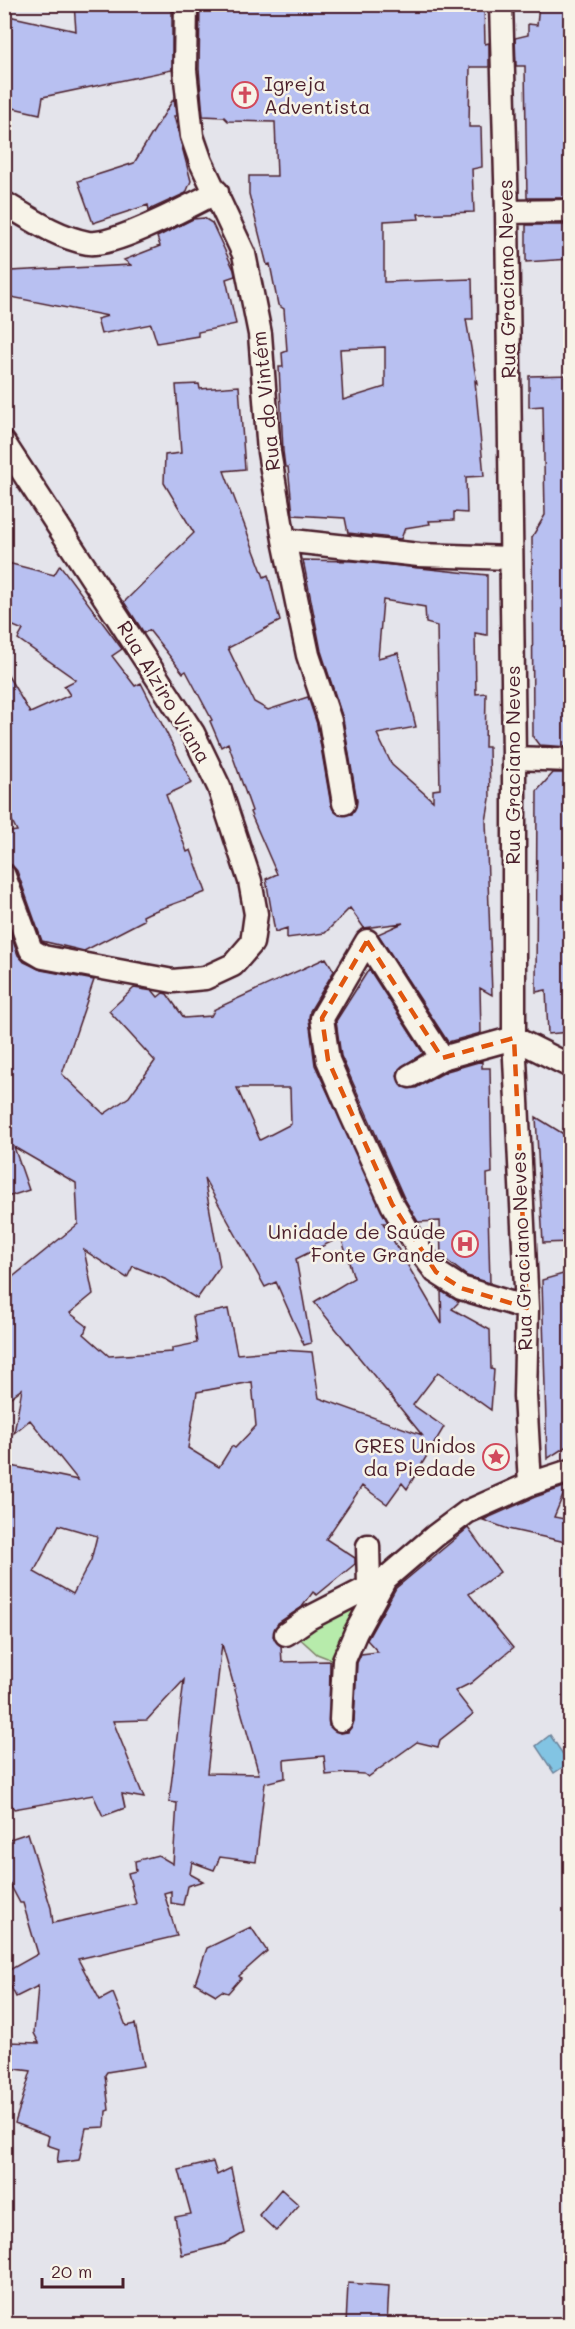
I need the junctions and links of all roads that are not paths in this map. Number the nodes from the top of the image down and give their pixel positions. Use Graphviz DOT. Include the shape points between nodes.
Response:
graph roads {
  1 [pos="186,4"];
  2 [pos="501,4"];
  3 [pos="216,192"];
  4 [pos="4,203"];
  5 [pos="570,211"];
  6 [pos="507,212"];
  7 [pos="7,456"];
  8 [pos="284,540"];
  9 [pos="511,558"];
  10 [pos="514,758"];
  11 [pos="570,760"];
  12 [pos="344,803"];
  13 [pos="4,876"];
  14 [pos="514,1038"];
  15 [pos="442,1058"];
  16 [pos="570,1066"];
  17 [pos="410,1076"];
  18 [pos="526,1308"];
  19 [pos="570,1471"];
  20 [pos="530,1484"];
  21 [pos="368,1546"];
  22 [pos="377,1583"];
  23 [pos="286,1634"];
  24 [pos="341,1720"];
  1 -- 3 [label="street, Rua do Vintém" via="184,70 188,112 201,162"];
  2 -- 6 [label="street, Rua Graciano Neves"];
  3 -- 4 [label="street" via="134,232 91,243 54,232"];
  3 -- 8 [label="street, Rua do Vintém" via="244,254 260,334 269,452"];
  5 -- 6 [label="street"];
  6 -- 9 [label="street, Rua Graciano Neves"];
  7 -- 13 [label="street, Rua Alziro Viana" via="193,732 219,787 250,881 256,914 252,943 233,965 205,978 173,981 36,955"];
  8 -- 9 [label="street" via="419,555"];
  8 -- 12 [label="street, Rua do Vintém" via="308,655 330,722"];
  9 -- 10 [label="street, Rua Graciano Neves"];
  10 -- 11 [label="street"];
  10 -- 14 [label="street, Rua Graciano Neves"];
  14 -- 15 [label="street"];
  14 -- 16 [label="street"];
  14 -- 18 [label="street, Rua Graciano Neves"];
  15 -- 17 [label="street"];
  15 -- 18 [label="street" via="367,941 322,1018 328,1060 392,1204 436,1272 461,1288"];
  18 -- 20 [label="street, Rua Graciano Neves"];
  19 -- 20 [label="street"];
  20 -- 22 [label="street" via="467,1512"];
  21 -- 22 [label="street"];
  22 -- 23 [label="street"];
  22 -- 24 [label="street" via="344,1660"];
}
